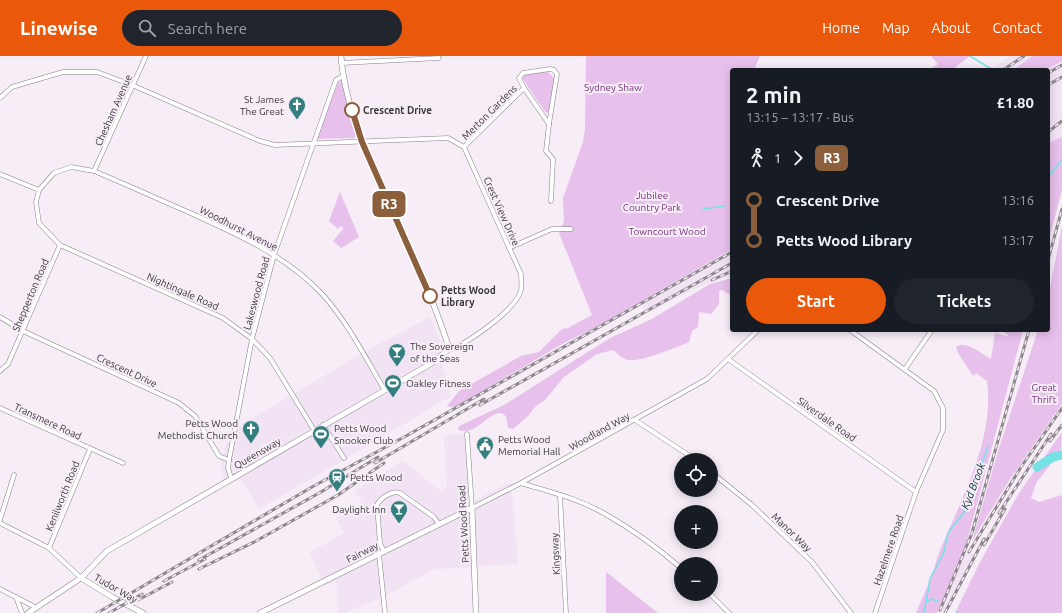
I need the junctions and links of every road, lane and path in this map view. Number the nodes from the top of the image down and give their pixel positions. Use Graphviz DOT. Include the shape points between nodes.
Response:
graph roads {
  1 [pos="146,56"];
  2 [pos="341,56"];
  3 [pos="439,58"];
  4 [pos="341,63"];
  5 [pos="343,76"];
  6 [pos="132,86"];
  7 [pos="524,88"];
  8 [pos="0,98"];
  9 [pos="549,124"];
  10 [pos="362,142"];
  11 [pos="313,143"];
  12 [pos="464,147"];
  13 [pos="94,171"];
  14 [pos="0,174"];
  15 [pos="39,190"];
  16 [pos="551,201"];
  17 [pos="571,229"];
  18 [pos="60,245"];
  19 [pos="509,248"];
  20 [pos="274,255"];
  21 [pos="0,317"];
  22 [pos="23,331"];
  23 [pos="756,332"];
  24 [pos="853,332"];
  25 [pos="931,332"];
  26 [pos="252,339"];
  27 [pos="448,350"];
  28 [pos="728,359"];
  29 [pos="905,369"];
  30 [pos="0,371"];
  31 [pos="384,389"];
  32 [pos="0,408"];
  33 [pos="635,420"];
  34 [pos="323,425"];
  35 [pos="314,430"];
  36 [pos="467,434"];
  37 [pos="90,449"];
  38 [pos="685,453"];
  39 [pos="344,458"];
  40 [pos="229,460"];
  41 [pos="122,463"];
  42 [pos="14,475"];
  43 [pos="231,478"];
  44 [pos="718,478"];
  45 [pos="521,483"];
  46 [pos="916,492"];
  47 [pos="560,495"];
  48 [pos="472,508"];
  49 [pos="0,522"];
  50 [pos="438,523"];
  51 [pos="49,548"];
  52 [pos="381,553"];
  53 [pos="674,563"];
  54 [pos="81,578"];
  55 [pos="0,589"];
  56 [pos="15,596"];
  57 [pos="717,601"];
  58 [pos="37,608"];
  59 [pos="22,613"];
  60 [pos="28,613"];
  61 [pos="143,613"];
  62 [pos="260,613"];
  63 [pos="385,613"];
  64 [pos="476,613"];
  65 [pos="566,613"];
  66 [pos="729,613"];
  67 [pos="851,613"];
  68 [pos="875,613"];
  1 -- 6 [label="street, Chesham Avenue"];
  2 -- 4 [label="street"];
  3 -- 4 [label="street"];
  4 -- 5 [label="street"];
  5 -- 10 [label="street"];
  5 -- 11 [label="street, Lakeswood Road" via="336,80"];
  6 -- 8 [label="street" via="96,72 62,72 12,87"];
  6 -- 11 [label="street" via="260,141 275,145"];
  6 -- 13 [label="street, Chesham Avenue"];
  7 -- 9 [label="street, Merton Gardens"];
  7 -- 9 [label="street, Merton Gardens" via="519,78 524,73 550,69 557,74"];
  7 -- 12 [label="street, Merton Gardens"];
  9 -- 16 [label="street, Merton Gardens" via="546,151 553,159"];
  10 -- 11 [label="street"];
  10 -- 12 [label="street" via="448,138"];
  10 -- 27 [label="street" via="433,302"];
  11 -- 20 [label="street, Lakeswood Road"];
  12 -- 19 [label="street, Crest View Drive"];
  13 -- 15 [label="street, Woodhurst Avenue" via="71,167 54,173"];
  13 -- 20 [label="street, Woodhurst Avenue" via="229,230"];
  14 -- 15 [label="street"];
  15 -- 18 [label="street, Nightingale Road" via="36,202 39,223"];
  17 -- 19 [label="street" via="552,229"];
  18 -- 22 [label="street, Shepperton Road"];
  18 -- 26 [label="street, Nightingale Road" via="223,318"];
  19 -- 27 [label="street, Crest View Drive" via="521,274 521,290 515,302 469,339"];
  20 -- 26 [label="street, Lakeswood Road"];
  20 -- 31 [label="street, Woodhurst Avenue" via="297,270 330,304 348,328"];
  21 -- 22 [label="street, Crescent Drive"];
  22 -- 30 [label="street, Shepperton Road" via="8,364"];
  22 -- 40 [label="street, Crescent Drive" via="179,403 195,416 219,456"];
  23 -- 28 [label="street"];
  24 -- 29 [label="street"];
  25 -- 29 [label="street"];
  26 -- 35 [label="street, Nightingale Road" via="270,358"];
  26 -- 40 [label="street, Lakeswood Road"];
  27 -- 31 [label="street, Queensway"];
  28 -- 33 [label="street, Woodland Way" via="707,379"];
  28 -- 46 [label="street, Silverdale Road"];
  29 -- 46 [label="street" via="934,391 943,408 943,430"];
  31 -- 34 [label="street, Queensway"];
  32 -- 37 [label="street, Transmere Road"];
  33 -- 38 [label="street"];
  33 -- 45 [label="street, Woodland Way"];
  34 -- 35 [label="street, Queensway"];
  34 -- 39 [label="street"];
  35 -- 43 [label="street, Queensway"];
  36 -- 48 [label="street, Petts Wood Road"];
  37 -- 41 [label="street, Transmere Road"];
  37 -- 51 [label="street, Kenilworth Road"];
  40 -- 43 [label="street, Lakeswood Road"];
  42 -- 49 [label="street"];
  43 -- 54 [label="street, Queensway" via="107,551"];
  44 -- 67 [label="street, Manor Way" via="752,505 812,562"];
  45 -- 47 [label="street"];
  45 -- 48 [label="street, Woodland Way"];
  46 -- 68 [label="street, Hazelmere Road"];
  47 -- 53 [label="street" via="606,514"];
  47 -- 65 [label="street, Kingsway"];
  48 -- 50 [label="street, Fairway"];
  48 -- 64 [label="street, Petts Wood Road"];
  49 -- 51 [label="street"];
  50 -- 52 [label="street, Fairway"];
  50 -- 52 [label="street" via="434,517 400,493 380,500 377,505"];
  51 -- 54 [label="street"];
  52 -- 62 [label="street, Fairway"];
  52 -- 63 [label="street"];
  54 -- 58 [label="street, Queensway"];
  54 -- 61 [label="street, Tudor Way"];
  55 -- 56 [label="street"];
  56 -- 58 [label="street"];
  56 -- 59 [label="street"];
  57 -- 66 [label="street"];
  58 -- 60 [label="street, Queensway"];
}
